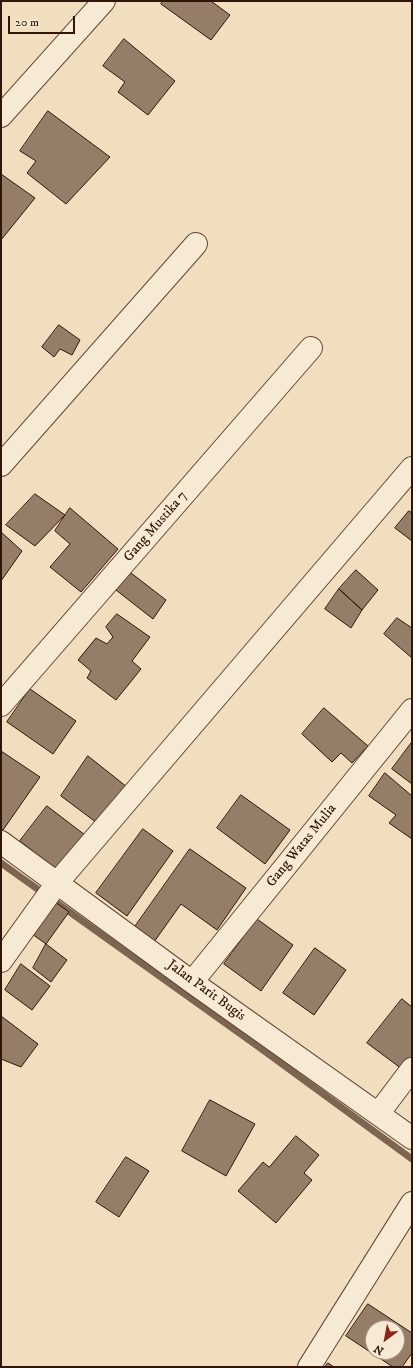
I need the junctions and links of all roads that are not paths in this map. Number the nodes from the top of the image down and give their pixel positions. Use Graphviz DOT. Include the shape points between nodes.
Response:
graph roads {
  1 [pos="104,1"];
  2 [pos="1,116"];
  3 [pos="196,244"];
  4 [pos="311,348"];
  5 [pos="1,465"];
  6 [pos="412,468"];
  7 [pos="1,705"];
  8 [pos="412,710"];
  9 [pos="1,842"];
  10 [pos="57,884"];
  11 [pos="1,960"];
  12 [pos="192,982"];
  13 [pos="412,1069"];
  14 [pos="378,1114"];
  15 [pos="412,1138"];
  16 [pos="412,1204"];
  17 [pos="309,1367"];
  1 -- 2 [label="street"];
  3 -- 5 [label="street"];
  4 -- 7 [label="street, Gang Mustika 7"];
  6 -- 10 [label="street"];
  8 -- 12 [label="street, Gang Watas Mulia"];
  9 -- 10 [label="street, Jalan Parit Bugis"];
  10 -- 11 [label="street"];
  10 -- 12 [label="street, Jalan Parit Bugis"];
  12 -- 14 [label="street, Jalan Parit Bugis"];
  13 -- 14 [label="street"];
  14 -- 15 [label="street, Jalan Parit Bugis"];
  16 -- 17 [label="street"];
}
